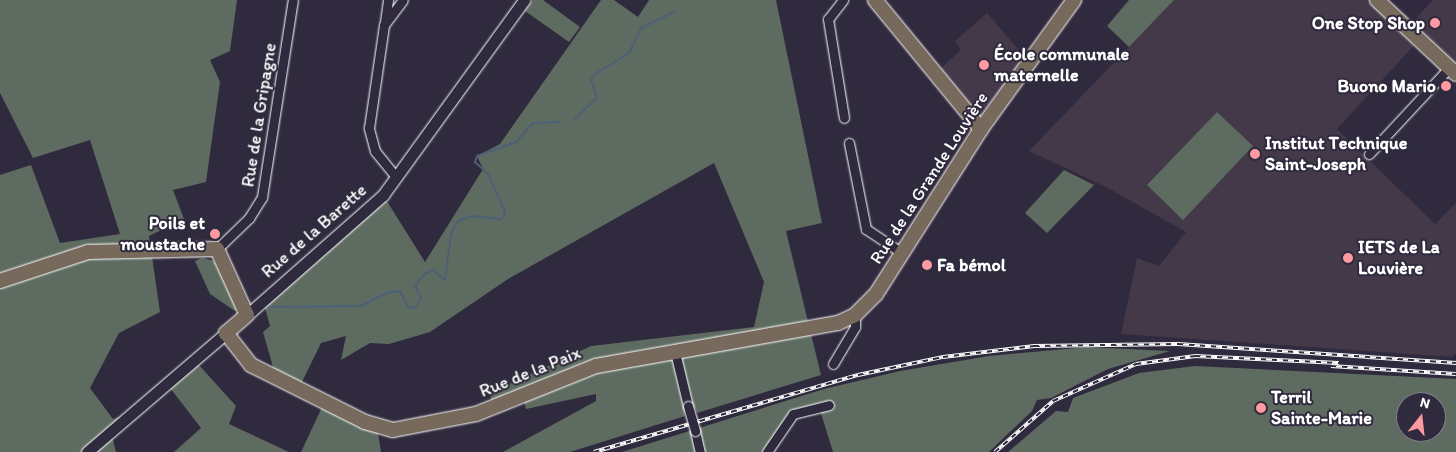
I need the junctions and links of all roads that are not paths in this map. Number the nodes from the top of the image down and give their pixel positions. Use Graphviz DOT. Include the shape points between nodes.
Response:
graph roads {
  1 [pos="293,0"];
  2 [pos="388,0"];
  3 [pos="403,0"];
  4 [pos="524,0"];
  5 [pos="843,0"];
  6 [pos="875,0"];
  7 [pos="1074,0"];
  8 [pos="1377,0"];
  9 [pos="384,25"];
  10 [pos="1453,71"];
  11 [pos="844,118"];
  12 [pos="980,129"];
  13 [pos="849,143"];
  14 [pos="1369,154"];
  15 [pos="396,177"];
  16 [pos="217,249"];
  17 [pos="902,254"];
  18 [pos="0,281"];
  19 [pos="869,302"];
  20 [pos="247,315"];
  21 [pos="855,315"];
  22 [pos="226,333"];
  23 [pos="674,352"];
  24 [pos="833,364"];
  25 [pos="829,405"];
  26 [pos="87,452"];
  27 [pos="700,452"];
  28 [pos="767,452"];
  1 -- 16 [label="street, Rue de la Gripagne" via="262,197 249,218"];
  2 -- 9 [label="street"];
  3 -- 9 [label="street"];
  4 -- 15 [label="street, Rue de la Barette"];
  5 -- 11 [label="street" via="828,19"];
  6 -- 12 [label="main road"];
  7 -- 12 [label="main road, Rue de la Grande Louvière"];
  8 -- 10 [label="main road"];
  9 -- 15 [label="street" via="369,135 375,151"];
  10 -- 14 [label="street"];
  12 -- 17 [label="main road, Rue de la Grande Louvière"];
  13 -- 17 [label="street" via="866,229"];
  15 -- 20 [label="street, Rue de la Barette" via="374,205"];
  16 -- 18 [label="main road" via="88,252"];
  16 -- 20 [label="main road"];
  17 -- 19 [label="main road, Rue de la Grande Louvière"];
  19 -- 21 [label="main road, Rue de la Paix"];
  20 -- 22 [label="main road, Rue de la Barette"];
  21 -- 23 [label="main road, Rue de la Paix" via="818,328"];
  21 -- 24 [label="street" via="855,327"];
  22 -- 23 [label="main road, Rue de la Paix" via="264,374 365,422 393,430 476,414 582,370"];
  22 -- 26 [label="street, Rue de la Barette"];
  23 -- 27 [label="street, bridge"];
  25 -- 28 [label="street" via="792,414"];
}
